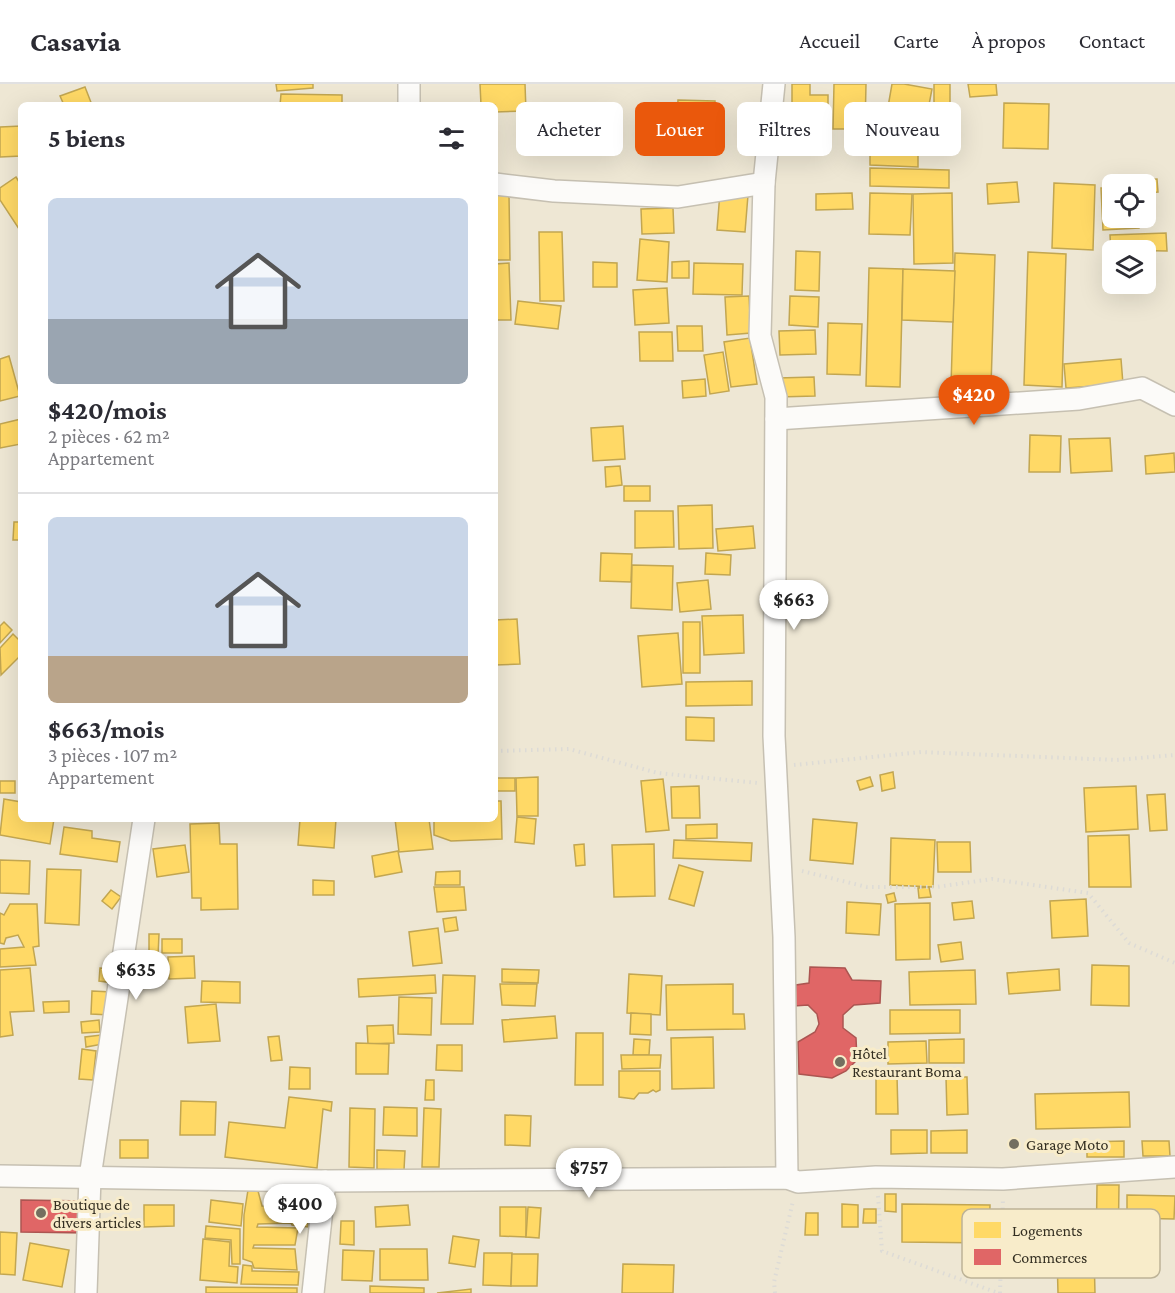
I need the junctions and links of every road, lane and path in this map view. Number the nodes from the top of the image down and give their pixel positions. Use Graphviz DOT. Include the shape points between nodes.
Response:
graph roads {
  1 [pos="409,84"];
  2 [pos="774,84"];
  3 [pos="409,102"];
  4 [pos="765,183"];
  5 [pos="498,184"];
  6 [pos="1175,405"];
  7 [pos="776,418"];
  8 [pos="498,751"];
  9 [pos="1175,755"];
  10 [pos="776,776"];
  11 [pos="144,822"];
  12 [pos="781,866"];
  13 [pos="1175,963"];
  14 [pos="1175,1167"];
  15 [pos="0,1176"];
  16 [pos="90,1177"];
  17 [pos="876,1177"];
  18 [pos="1003,1179"];
  19 [pos="792,1180"];
  20 [pos="325,1181"];
  21 [pos="1002,1209"];
  22 [pos="1000,1278"];
  23 [pos="86,1293"];
  24 [pos="313,1293"];
  25 [pos="775,1293"];
  26 [pos="999,1293"];
  1 -- 3 [label="street"];
  2 -- 4 [label="street"];
  4 -- 5 [label="street" via="678,197"];
  4 -- 7 [label="street" via="760,336 776,397"];
  6 -- 7 [label="street" via="1142,388 1079,399"];
  7 -- 10 [label="street"];
  8 -- 10 [label="path" via="569,749 658,773"];
  9 -- 10 [label="path" via="1116,760 921,752"];
  10 -- 12 [label="street"];
  11 -- 16 [label="street"];
  12 -- 13 [label="path" via="867,887 936,887 992,879 1088,893 1129,943"];
  12 -- 19 [label="street"];
  14 -- 18 [label="street"];
  15 -- 16 [label="street"];
  16 -- 20 [label="street"];
  16 -- 23 [label="street"];
  17 -- 18 [label="street"];
  17 -- 19 [label="street"];
  17 -- 26 [label="path" via="882,1251"];
  18 -- 21 [label="path"];
  19 -- 20 [label="street"];
  19 -- 25 [label="path"];
  20 -- 24 [label="street"];
  22 -- 26 [label="path"];
}
